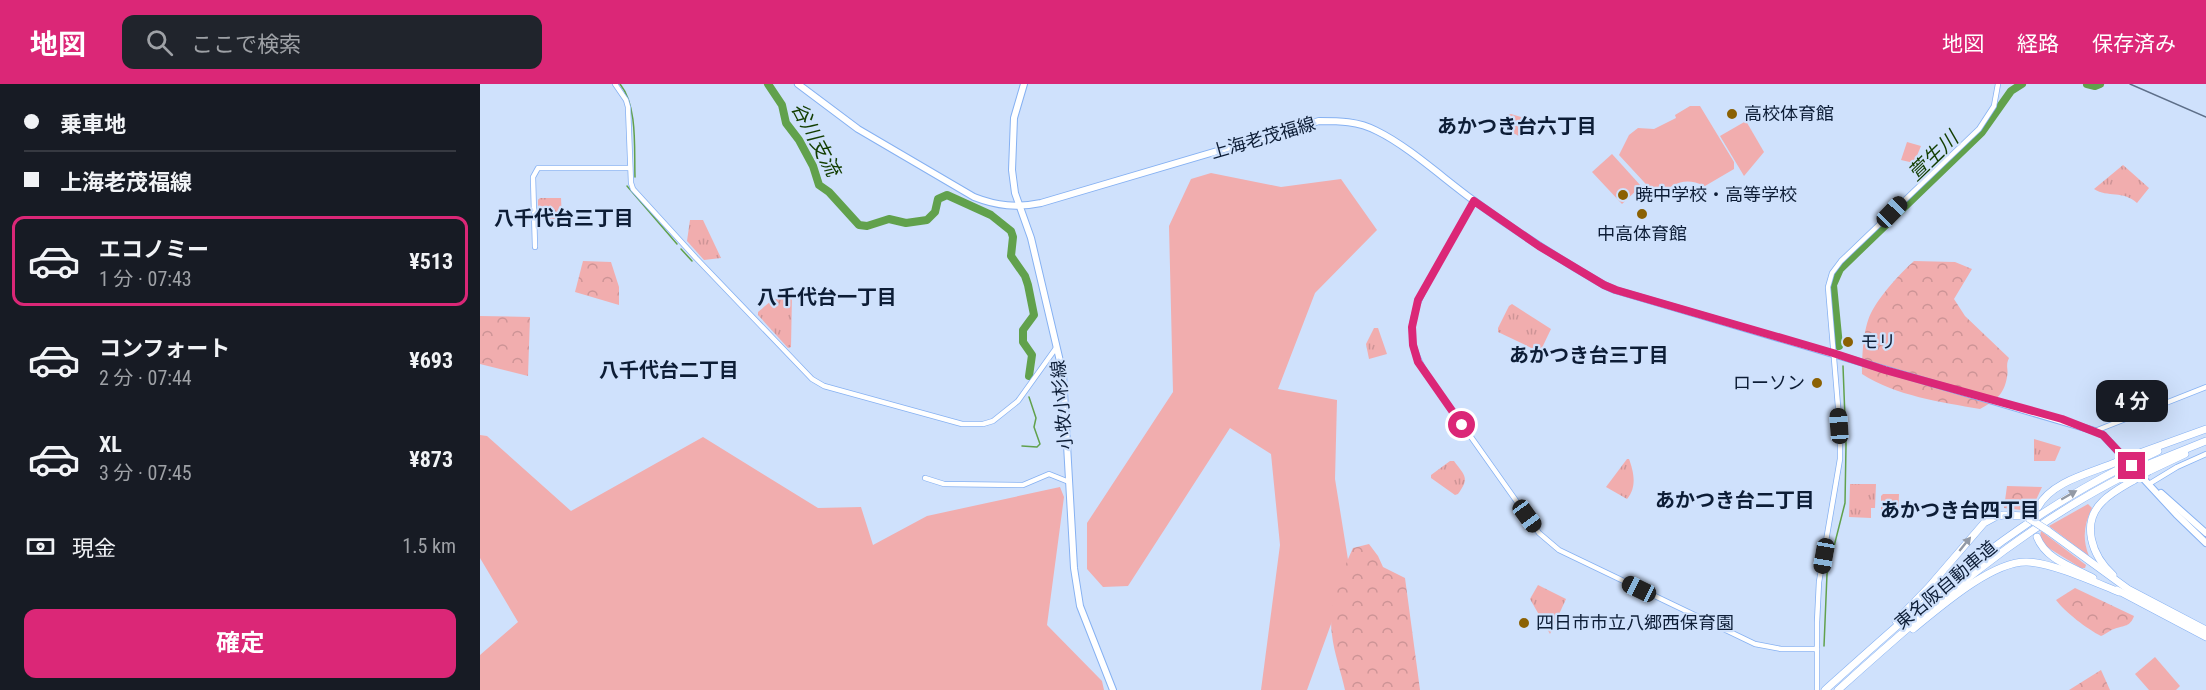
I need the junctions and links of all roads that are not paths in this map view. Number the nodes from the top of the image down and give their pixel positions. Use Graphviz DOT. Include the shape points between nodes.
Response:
graph roads {
  1 [pos="615,84"];
  2 [pos="798,84"];
  3 [pos="1024,84"];
  4 [pos="1998,84"];
  5 [pos="630,168"];
  6 [pos="1474,201"];
  7 [pos="1020,207"];
  8 [pos="535,247"];
  9 [pos="1056,348"];
  10 [pos="1833,353"];
  11 [pos="2206,387"];
  12 [pos="2095,431"];
  13 [pos="2206,431"];
  14 [pos="2206,443"];
  15 [pos="2206,454"];
  16 [pos="2120,464"];
  17 [pos="2147,469"];
  18 [pos="925,478"];
  19 [pos="1069,482"];
  20 [pos="2149,483"];
  21 [pos="2038,507"];
  22 [pos="2206,533"];
  23 [pos="2037,537"];
  24 [pos="2206,543"];
  25 [pos="2128,589"];
  26 [pos="2120,592"];
  27 [pos="2206,630"];
  28 [pos="2206,637"];
  29 [pos="1817,649"];
  30 [pos="1854,663"];
  31 [pos="1859,671"];
  32 [pos="1826,689"];
  33 [pos="1113,690"];
  34 [pos="1817,690"];
  35 [pos="1838,690"];
  1 -- 5 [label="street" via="628,107"];
  2 -- 7 [label="main road, 上海老茂福線" via="858,129 974,197"];
  3 -- 7 [label="main road, 小牧小杉線" via="1014,118 1012,157"];
  4 -- 10 [label="street" via="1994,106 1979,129 1834,269 1828,286"];
  5 -- 8 [label="street" via="538,168 532,177"];
  5 -- 9 [label="street" via="631,183 638,195 812,379 824,386 962,424 983,424 993,421 1022,396"];
  6 -- 7 [label="main road, 上海老茂福線" via="1377,131 1351,122 1327,121"];
  6 -- 10 [label="main road, 上海老茂福線" via="1604,285"];
  6 -- 29 [label="street" via="1416,306 1413,345 1418,362 1539,533 1559,550 1755,644"];
  7 -- 9 [label="main road, 小牧小杉線"];
  9 -- 19 [label="main road, 小牧小杉線" via="1063,374"];
  10 -- 12 [label="main road, 上海老茂福線"];
  10 -- 29 [label="street" via="1840,459 1820,582"];
  11 -- 12 [label="street"];
  12 -- 20 [label="main road, 上海老茂福線"];
  13 -- 16 [label="highway, 東名阪自動車道, bridge"];
  14 -- 17 [label="highway, 東名阪自動車道"];
  15 -- 20 [label="street"];
  16 -- 21 [label="highway" via="2059,486"];
  30 -- 16 [label="highway, 東名阪自動車道, one-way" via="2005,537"];
  17 -- 25 [label="highway, bridge" via="2098,506 2091,521 2096,555"];
  17 -- 31 [label="highway, 東名阪自動車道, bridge" via="2128,474 2072,504 2011,544"];
  18 -- 19 [label="street" via="944,484 1023,485 1049,474"];
  19 -- 33 [label="main road, 小牧小杉線" via="1078,598"];
  20 -- 22 [label="main road, 上海老茂福線"];
  20 -- 24 [label="main road, 上海老茂福線"];
  23 -- 26 [label="highway" via="2054,558"];
  25 -- 27 [label="highway"];
  30 -- 25 [label="highway, one-way, bridge" via="1928,588 1984,523 1997,516 2025,516"];
  26 -- 28 [label="highway"];
  26 -- 31 [label="highway" via="2043,565 2009,564 1959,594"];
  29 -- 34 [label="street"];
  30 -- 32 [label="highway, 東名阪自動車道"];
  31 -- 35 [label="highway, 東名阪自動車道"];
}
